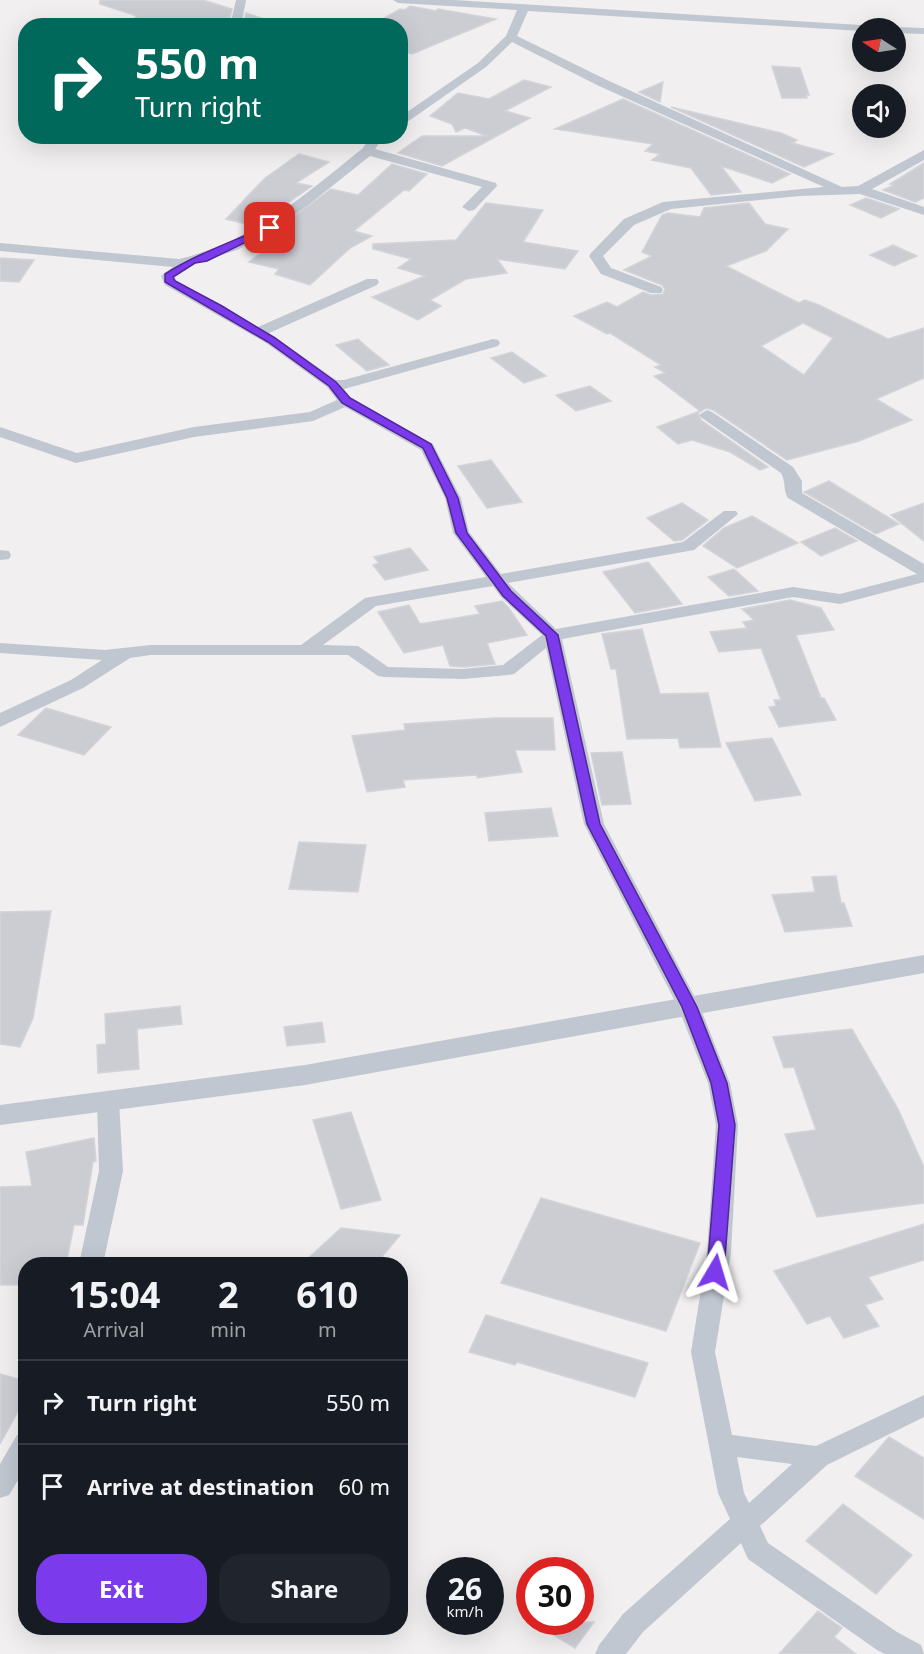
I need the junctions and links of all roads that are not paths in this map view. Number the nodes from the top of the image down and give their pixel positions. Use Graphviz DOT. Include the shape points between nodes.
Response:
graph roads {
  1 [pos="241,0"];
  2 [pos="398,0"];
  3 [pos="524,8"];
  4 [pos="237,18"];
  5 [pos="852,27"];
  6 [pos="906,31"];
  7 [pos="924,32"];
  8 [pos="511,37"];
  9 [pos="408,117"];
  10 [pos="373,144"];
  11 [pos="368,151"];
  12 [pos="924,154"];
  13 [pos="842,190"];
  14 [pos="861,190"];
  15 [pos="469,207"];
  16 [pos="924,211"];
  17 [pos="0,247"];
  18 [pos="193,261"];
  19 [pos="372,282"];
  20 [pos="656,290"];
  21 [pos="258,332"];
  22 [pos="493,343"];
  23 [pos="332,384"];
  24 [pos="346,401"];
  25 [pos="707,415"];
  26 [pos="0,432"];
  27 [pos="730,514"];
  28 [pos="924,571"];
  29 [pos="924,577"];
  30 [pos="497,581"];
  31 [pos="552,635"];
  32 [pos="0,648"];
  33 [pos="306,649"];
  34 [pos="129,652"];
  35 [pos="0,721"];
  36 [pos="924,964"];
  37 [pos="689,1007"];
  38 [pos="108,1101"];
  39 [pos="0,1115"];
  40 [pos="93,1257"];
  41 [pos="924,1405"];
  42 [pos="720,1444"];
  43 [pos="18,1457"];
  44 [pos="818,1457"];
  45 [pos="0,1487"];
  46 [pos="745,1523"];
  47 [pos="609,1654"];
  48 [pos="911,1654"];
  1 -- 4 [label="street"];
  2 -- 3 [label="street"];
  3 -- 5 [label="street"];
  3 -- 8 [label="street"];
  6 -- 7 [label="street"];
  8 -- 9 [label="street" via="482,64"];
  8 -- 13 [label="street" via="603,83"];
  10 -- 11 [label="street"];
  11 -- 15 [label="street" via="491,186"];
  11 -- 18 [label="street" via="270,228"];
  12 -- 14 [label="street"];
  13 -- 14 [label="street"];
  13 -- 20 [label="street" via="668,206 628,222 596,256 606,271"];
  14 -- 16 [label="street"];
  17 -- 18 [label="street" via="179,263"];
  18 -- 21 [label="street" via="168,276 170,282"];
  19 -- 21 [label="street"];
  21 -- 23 [label="street"];
  22 -- 23 [label="street" via="344,385"];
  23 -- 24 [label="street"];
  24 -- 26 [label="street" via="313,416 194,432 76,458"];
  24 -- 30 [label="street" via="428,447 453,498 462,533"];
  25 -- 28 [label="street" via="787,470 794,481 794,495"];
  27 -- 30 [label="street" via="688,546"];
  29 -- 31 [label="street" via="840,599 793,592"];
  30 -- 31 [label="street"];
  30 -- 33 [label="street" via="371,602"];
  31 -- 33 [label="street" via="508,670 463,675 384,672 352,650"];
  31 -- 37 [label="street" via="594,824"];
  32 -- 34 [label="street" via="105,655"];
  33 -- 34 [label="street"];
  34 -- 35 [label="street" via="77,684"];
  36 -- 37 [label="street"];
  37 -- 38 [label="street" via="305,1075"];
  37 -- 42 [label="street" via="719,1083 727,1125 718,1252 703,1352"];
  38 -- 39 [label="street"];
  38 -- 40 [label="street" via="111,1171"];
  41 -- 44 [label="street"];
  42 -- 44 [label="street"];
  42 -- 46 [label="street" via="731,1493"];
  43 -- 45 [label="street"];
  44 -- 46 [label="street"];
  46 -- 47 [label="street" via="633,1623"];
  46 -- 48 [label="street" via="758,1551"];
}
